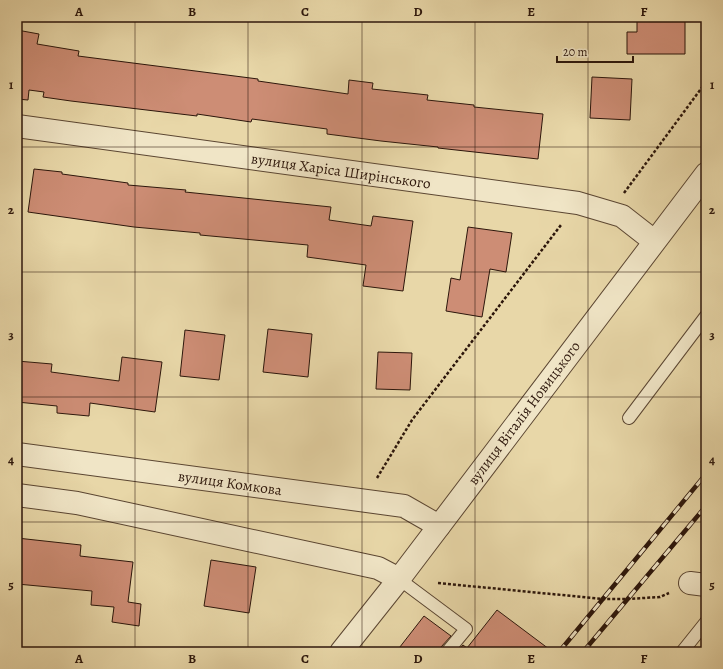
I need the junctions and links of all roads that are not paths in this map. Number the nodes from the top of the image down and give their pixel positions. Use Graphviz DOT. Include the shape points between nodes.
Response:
graph roads {
  1 [pos="17,126"];
  2 [pos="706,174"];
  3 [pos="654,241"];
  4 [pos="706,316"];
  5 [pos="629,418"];
  6 [pos="17,454"];
  7 [pos="17,495"];
  8 [pos="439,526"];
  9 [pos="399,579"];
  10 [pos="706,622"];
  11 [pos="341,652"];
  12 [pos="447,652"];
  13 [pos="682,652"];
  1 -- 3 [label="street, вулиця Харіса Ширінського" via="578,203 622,216"];
  2 -- 3 [label="street, вулиця Віталія Новицького"];
  3 -- 8 [label="street, вулиця Віталія Новицького"];
  4 -- 5 [label="lane"];
  6 -- 8 [label="street, вулиця Комкова" via="404,506"];
  7 -- 9 [label="street" via="77,503 378,568"];
  8 -- 9 [label="street, вулиця Віталія Новицького"];
  9 -- 11 [label="street, вулиця Віталія Новицького"];
  9 -- 12 [label="lane" via="466,629"];
  10 -- 13 [label="lane"];
}
